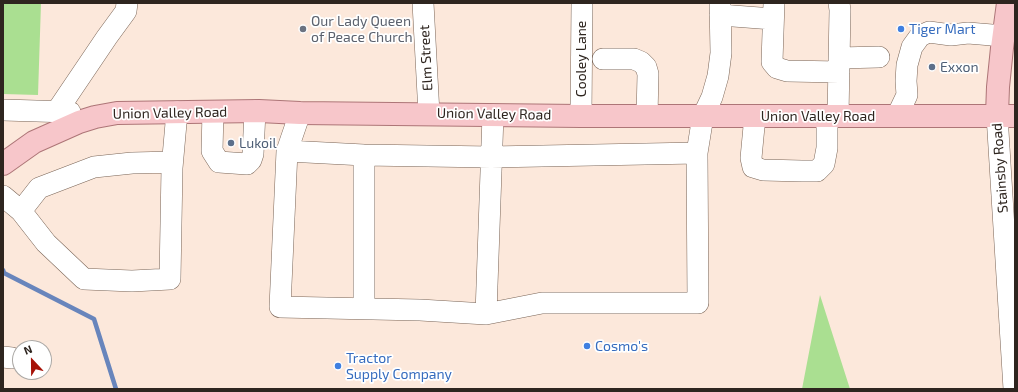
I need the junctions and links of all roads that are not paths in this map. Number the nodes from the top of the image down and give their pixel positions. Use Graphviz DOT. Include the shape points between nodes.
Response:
graph roads {
  1 [pos="127,3"];
  2 [pos="423,3"];
  3 [pos="582,3"];
  4 [pos="838,3"];
  5 [pos="1008,3"];
  6 [pos="720,9"];
  7 [pos="773,11"];
  8 [pos="1004,36"];
  9 [pos="879,57"];
  10 [pos="603,59"];
  11 [pos="839,65"];
  12 [pos="3,110"];
  13 [pos="57,112"];
  14 [pos="177,112"];
  15 [pos="213,112"];
  16 [pos="255,112"];
  17 [pos="116,113"];
  18 [pos="300,113"];
  19 [pos="429,114"];
  20 [pos="493,114"];
  21 [pos="1006,115"];
  22 [pos="581,116"];
  23 [pos="647,116"];
  24 [pos="703,116"];
  25 [pos="755,116"];
  26 [pos="832,116"];
  27 [pos="896,116"];
  28 [pos="287,150"];
  29 [pos="697,153"];
  30 [pos="364,155"];
  31 [pos="491,157"];
  32 [pos="172,162"];
  33 [pos="3,164"];
  34 [pos="3,196"];
  35 [pos="20,211"];
  36 [pos="1012,298"];
  37 [pos="364,309"];
  38 [pos="486,314"];
  39 [pos="1014,389"];
  1 -- 13 [label="street" via="126,11"];
  2 -- 19 [label="street, Elm Street"];
  3 -- 22 [label="street, Cooley Lane"];
  4 -- 11 [label="street"];
  5 -- 8 [label="main road"];
  6 -- 7 [label="street"];
  6 -- 24 [label="street" via="721,53 718,76"];
  7 -- 11 [label="street" via="772,62 777,68 787,71"];
  8 -- 21 [label="main road" via="998,87"];
  8 -- 27 [label="street" via="929,32 920,36 912,46 907,65 906,95"];
  9 -- 11 [label="street"];
  10 -- 23 [label="street" via="634,59 646,67"];
  11 -- 26 [label="street"];
  12 -- 13 [label="street"];
  13 -- 17 [label="street"];
  14 -- 15 [label="main road, Union Valley Road"];
  14 -- 17 [label="main road, Union Valley Road"];
  14 -- 32 [label="street"];
  15 -- 16 [label="main road, Union Valley Road"];
  15 -- 16 [label="street" via="212,151 220,162 247,164 252,160"];
  16 -- 18 [label="main road, Union Valley Road"];
  17 -- 33 [label="main road, Union Valley Road" via="94,117 34,142"];
  18 -- 19 [label="main road, Union Valley Road"];
  18 -- 28 [label="street"];
  19 -- 20 [label="main road, Union Valley Road"];
  20 -- 22 [label="main road, Union Valley Road"];
  20 -- 31 [label="street"];
  21 -- 27 [label="main road, Union Valley Road"];
  21 -- 36 [label="street, Stainsby Road"];
  22 -- 23 [label="main road, Union Valley Road"];
  23 -- 24 [label="main road, Union Valley Road"];
  24 -- 25 [label="main road, Union Valley Road"];
  24 -- 29 [label="street"];
  25 -- 26 [label="main road, Union Valley Road"];
  25 -- 26 [label="street" via="753,167 763,170 795,171 817,171 824,164"];
  26 -- 27 [label="main road, Union Valley Road"];
  28 -- 30 [label="street"];
  28 -- 37 [label="street" via="280,308"];
  29 -- 31 [label="street"];
  29 -- 38 [label="street" via="698,303 542,303"];
  30 -- 31 [label="street"];
  30 -- 37 [label="street"];
  31 -- 38 [label="street"];
  32 -- 35 [label="street" via="94,167 38,188"];
  32 -- 35 [label="street" via="170,280 132,282 84,279 46,243"];
  34 -- 35 [label="street"];
  36 -- 39 [label="street, Stainsby Road"];
  37 -- 38 [label="street"];
}
